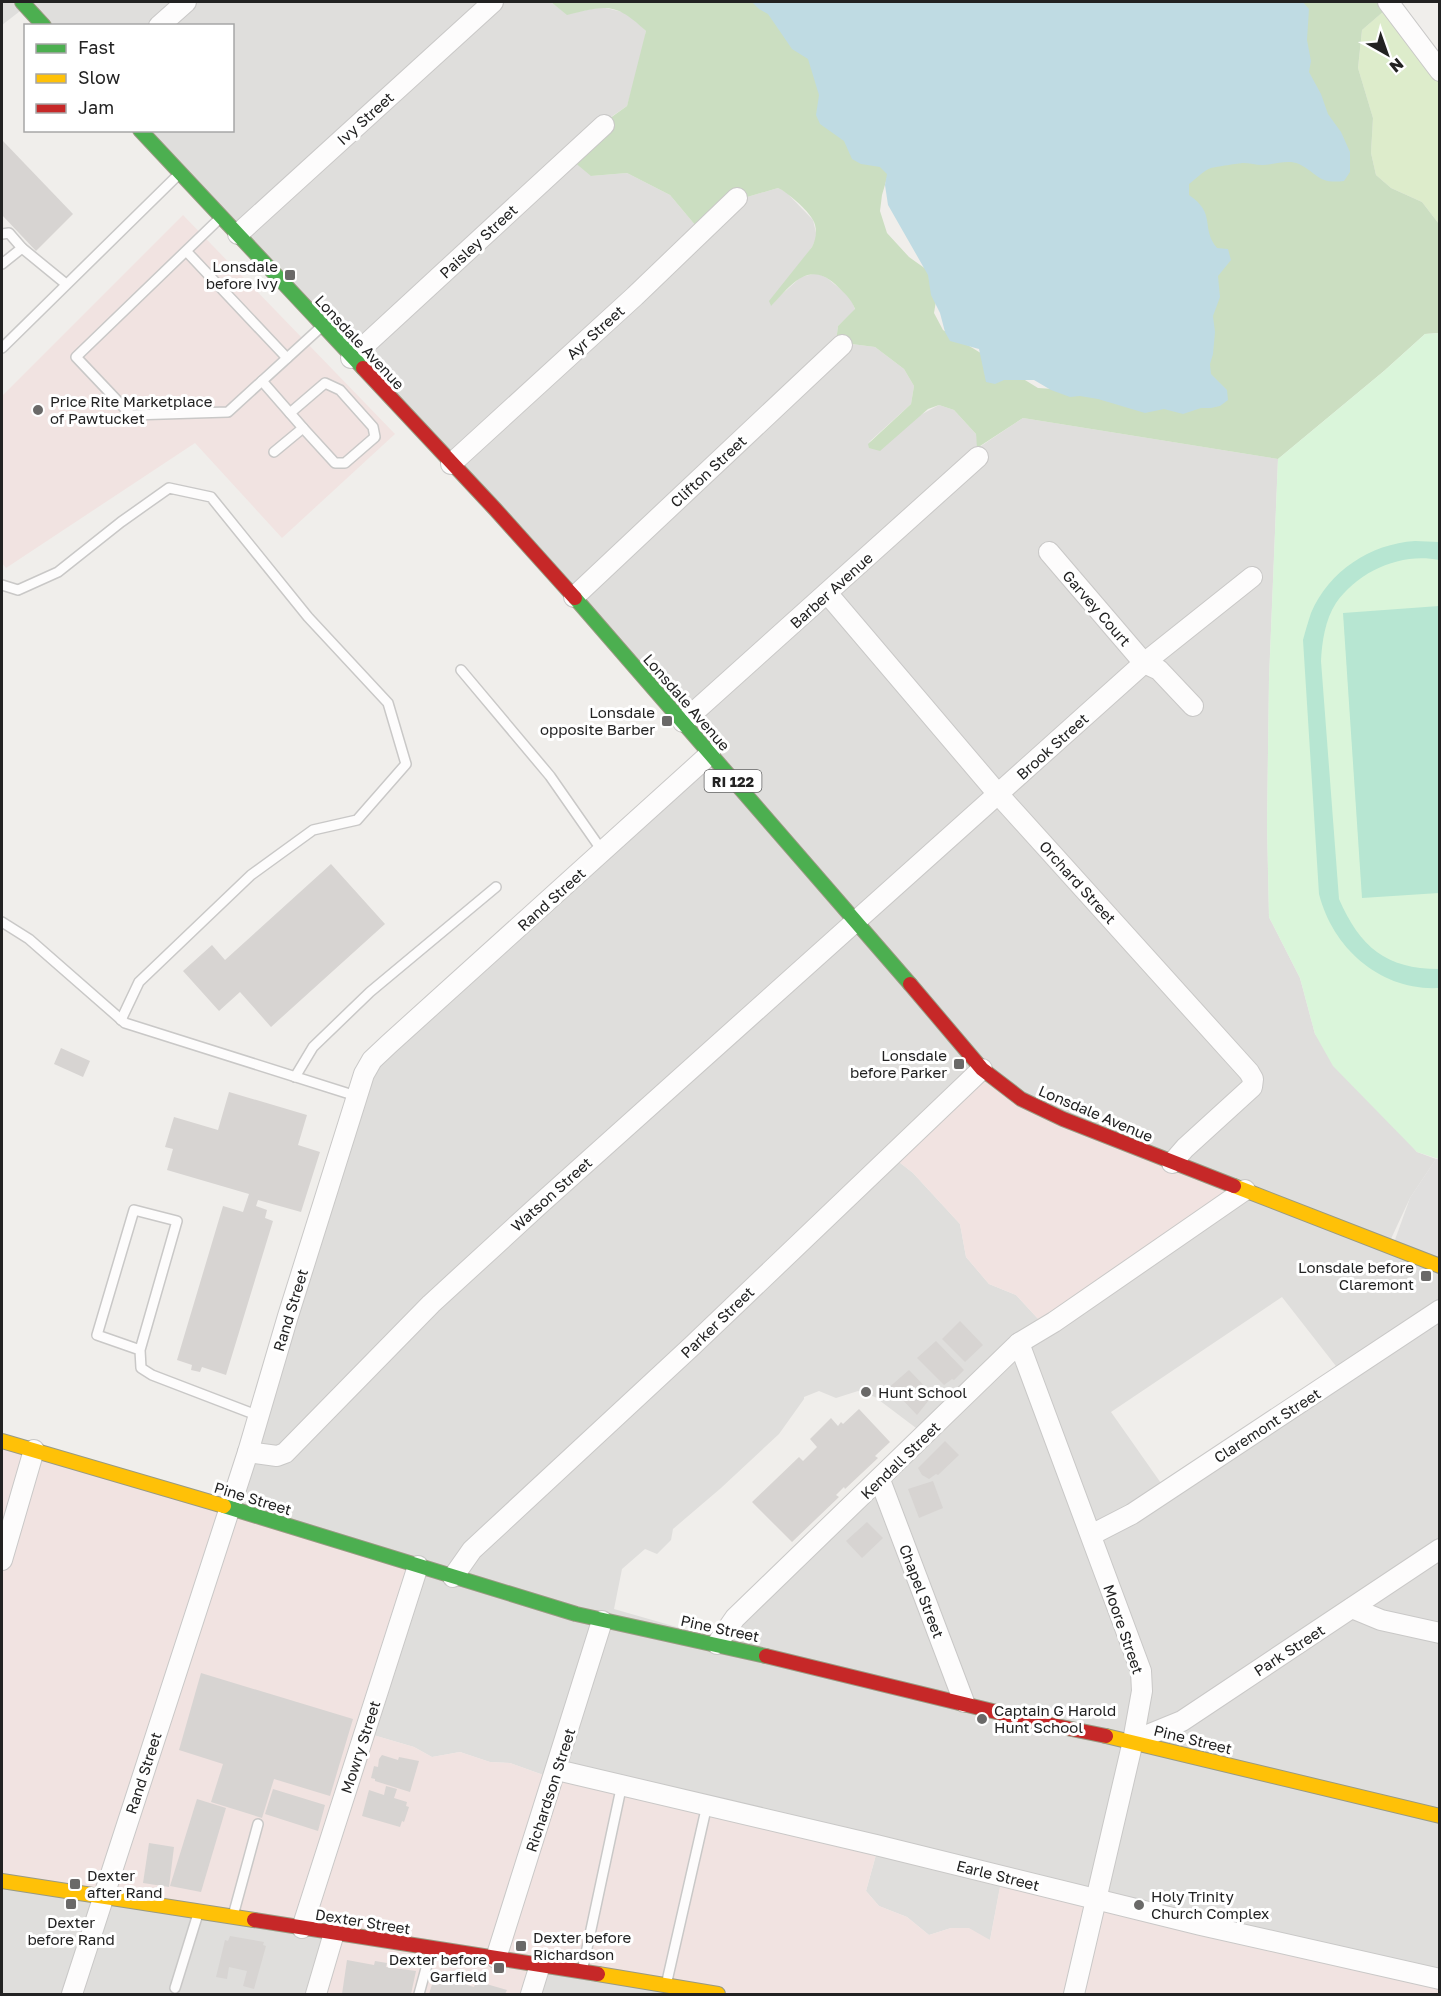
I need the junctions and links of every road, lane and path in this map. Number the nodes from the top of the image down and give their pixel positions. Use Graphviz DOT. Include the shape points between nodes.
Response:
graph roads {
  1 [pos="22,2"];
  2 [pos="186,2"];
  3 [pos="493,2"];
  4 [pos="1388,2"];
  5 [pos="42,24"];
  6 [pos="161,24"];
  7 [pos="1440,71"];
  8 [pos="604,125"];
  9 [pos="142,132"];
  10 [pos="179,173"];
  11 [pos="737,198"];
  12 [pos="221,217"];
  13 [pos="2,234"];
  14 [pos="238,234"];
  15 [pos="22,248"];
  16 [pos="187,252"];
  17 [pos="2,264"];
  18 [pos="66,285"];
  19 [pos="322,326"];
  20 [pos="842,345"];
  21 [pos="2,348"];
  22 [pos="287,358"];
  23 [pos="351,358"];
  24 [pos="262,381"];
  25 [pos="290,413"];
  26 [pos="303,428"];
  27 [pos="274,452"];
  28 [pos="978,457"];
  29 [pos="451,464"];
  30 [pos="1049,552"];
  31 [pos="1252,577"];
  32 [pos="2,585"];
  33 [pos="827,593"];
  34 [pos="574,597"];
  35 [pos="1144,663"];
  36 [pos="461,670"];
  37 [pos="1192,706"];
  38 [pos="683,723"];
  39 [pos="710,754"];
  40 [pos="998,794"];
  41 [pos="603,852"];
  42 [pos="496,887"];
  43 [pos="856,920"];
  44 [pos="2,922"];
  45 [pos="121,1020"];
  46 [pos="982,1069"];
  47 [pos="295,1077"];
  48 [pos="356,1096"];
  49 [pos="1172,1163"];
  50 [pos="1245,1190"];
  51 [pos="1440,1266"];
  52 [pos="1440,1310"];
  53 [pos="1019,1343"];
  54 [pos="140,1350"];
  55 [pos="259,1416"];
  56 [pos="2,1440"];
  57 [pos="34,1450"];
  58 [pos="248,1452"];
  59 [pos="880,1480"];
  60 [pos="230,1508"];
  61 [pos="1091,1534"];
  62 [pos="1440,1549"];
  63 [pos="2,1560"];
  64 [pos="418,1566"];
  65 [pos="453,1577"];
  66 [pos="1352,1608"];
  67 [pos="602,1621"];
  68 [pos="1440,1633"];
  69 [pos="717,1644"];
  70 [pos="964,1702"];
  71 [pos="1133,1741"];
  72 [pos="557,1770"];
  73 [pos="622,1784"];
  74 [pos="707,1805"];
  75 [pos="1440,1816"];
  76 [pos="258,1824"];
  77 [pos="2,1881"];
  78 [pos="102,1896"];
  79 [pos="1097,1899"];
  80 [pos="199,1912"];
  81 [pos="233,1917"];
  82 [pos="303,1928"];
  83 [pos="334,1933"];
  84 [pos="431,1948"];
  85 [pos="496,1958"];
  86 [pos="540,1965"];
  87 [pos="581,1972"];
  88 [pos="1440,1979"];
  89 [pos="665,1986"];
  90 [pos="175,1988"];
  91 [pos="72,1995"];
  92 [pos="316,1995"];
  93 [pos="419,1995"];
  94 [pos="531,1995"];
  95 [pos="718,1995"];
  96 [pos="1074,1995"];
  1 -- 5 [label="main road"];
  2 -- 6 [label="street"];
  3 -- 14 [label="street, Ivy Street"];
  4 -- 7 [label="street"];
  8 -- 23 [label="street, Paisley Street"];
  9 -- 10 [label="main road, Lonsdale Avenue / RI 122"];
  10 -- 12 [label="main road, Lonsdale Avenue / RI 122"];
  10 -- 18 [label="lane"];
  11 -- 29 [label="street, Ayr Street"];
  12 -- 14 [label="main road, Lonsdale Avenue / RI 122"];
  12 -- 16 [label="lane"];
  13 -- 15 [label="lane" via="9,233"];
  14 -- 19 [label="main road, Lonsdale Avenue / RI 122"];
  15 -- 17 [label="lane"];
  15 -- 18 [label="lane"];
  16 -- 22 [label="lane"];
  16 -- 24 [label="lane" via="76,357 131,415 228,412"];
  18 -- 21 [label="lane"];
  19 -- 22 [label="lane"];
  19 -- 23 [label="main road, Lonsdale Avenue / RI 122"];
  20 -- 34 [label="street, Clifton Street"];
  22 -- 24 [label="lane"];
  23 -- 29 [label="main road, Lonsdale Avenue / RI 122"];
  24 -- 25 [label="lane"];
  25 -- 26 [label="lane"];
  25 -- 26 [label="lane" via="325,383 340,390 372,427 375,436 345,463 335,463"];
  26 -- 27 [label="lane"];
  28 -- 33 [label="street, Barber Avenue"];
  29 -- 34 [label="main road, Lonsdale Avenue / RI 122"];
  30 -- 35 [label="street, Garvey Court"];
  31 -- 35 [label="street, Brook Street"];
  32 -- 45 [label="lane" via="18,590 58,572 169,488 211,497 308,617 388,703 406,764 357,820 313,830 251,875 139,982"];
  33 -- 38 [label="street, Barber Avenue"];
  33 -- 40 [label="street, Orchard Street"];
  34 -- 38 [label="main road, Lonsdale Avenue / RI 122"];
  35 -- 37 [label="street, Garvey Court" via="1159,670"];
  35 -- 40 [label="street, Brook Street"];
  36 -- 41 [label="lane" via="550,777"];
  38 -- 39 [label="main road, Lonsdale Avenue / RI 122"];
  39 -- 41 [label="street, Rand Street"];
  39 -- 43 [label="main road, Lonsdale Avenue / RI 122"];
  40 -- 43 [label="street, Brook Street"];
  40 -- 49 [label="street, Orchard Street" via="1253,1079 1252,1087"];
  41 -- 48 [label="street, Rand Street" via="372,1060"];
  42 -- 47 [label="lane" via="370,992 313,1047"];
  43 -- 46 [label="main road, Lonsdale Avenue / RI 122"];
  43 -- 58 [label="street, Watson Street" via="431,1304 285,1453 277,1456"];
  44 -- 45 [label="lane" via="29,939"];
  45 -- 47 [label="lane"];
  46 -- 49 [label="main road, Lonsdale Avenue / RI 122" via="1021,1099"];
  46 -- 65 [label="street, Parker Street" via="472,1550"];
  47 -- 48 [label="lane"];
  48 -- 55 [label="street, Rand Street"];
  49 -- 50 [label="main road, Lonsdale Avenue / RI 122"];
  50 -- 51 [label="main road, Lonsdale Avenue / RI 122"];
  50 -- 53 [label="street, Kendall Street"];
  52 -- 61 [label="street, Claremont Street" via="1132,1514"];
  53 -- 59 [label="street, Kendall Street"];
  53 -- 61 [label="street, Moore Street"];
  54 -- 54 [label="lane" via="177,1221 134,1210 98,1335"];
  54 -- 55 [label="lane" via="141,1368 152,1375"];
  55 -- 58 [label="street, Rand Street"];
  56 -- 57 [label="main road, Pine Street"];
  57 -- 60 [label="main road, Pine Street"];
  57 -- 63 [label="street"];
  58 -- 60 [label="street, Rand Street"];
  59 -- 69 [label="street, Kendall Street" via="735,1618"];
  59 -- 70 [label="street, Chapel Street"];
  60 -- 64 [label="main road, Pine Street"];
  60 -- 78 [label="street, Rand Street"];
  61 -- 71 [label="street, Moore Street" via="1141,1671 1142,1691"];
  62 -- 66 [label="street, Park Street"];
  64 -- 65 [label="main road, Pine Street"];
  64 -- 82 [label="street, Mowry Street"];
  65 -- 67 [label="main road, Pine Street"];
  66 -- 68 [label="street" via="1382,1620"];
  66 -- 71 [label="street, Park Street" via="1182,1721"];
  67 -- 69 [label="main road, Pine Street"];
  67 -- 72 [label="street, Richardson Street"];
  69 -- 70 [label="main road, Pine Street"];
  70 -- 71 [label="main road, Pine Street"];
  71 -- 75 [label="main road, Pine Street"];
  71 -- 79 [label="street, Moore Street"];
  72 -- 73 [label="street, Earle Street"];
  72 -- 85 [label="street, Richardson Street"];
  73 -- 74 [label="street, Earle Street"];
  73 -- 87 [label="lane"];
  74 -- 79 [label="street, Earle Street"];
  74 -- 89 [label="lane"];
  76 -- 81 [label="lane"];
  77 -- 78 [label="main road, Dexter Street"];
  78 -- 80 [label="main road, Dexter Street"];
  78 -- 91 [label="street, Rand Street"];
  79 -- 88 [label="street, Earle Street"];
  79 -- 96 [label="street, Moore Street"];
  80 -- 81 [label="main road, Dexter Street"];
  80 -- 90 [label="lane"];
  81 -- 82 [label="main road, Dexter Street"];
  82 -- 83 [label="main road, Dexter Street"];
  83 -- 84 [label="main road, Dexter Street"];
  83 -- 92 [label="street"];
  84 -- 85 [label="main road, Dexter Street"];
  84 -- 93 [label="lane"];
  85 -- 86 [label="main road, Dexter Street"];
  86 -- 87 [label="main road, Dexter Street"];
  86 -- 94 [label="street"];
  87 -- 89 [label="main road, Dexter Street"];
  89 -- 95 [label="main road, Dexter Street"];
}
